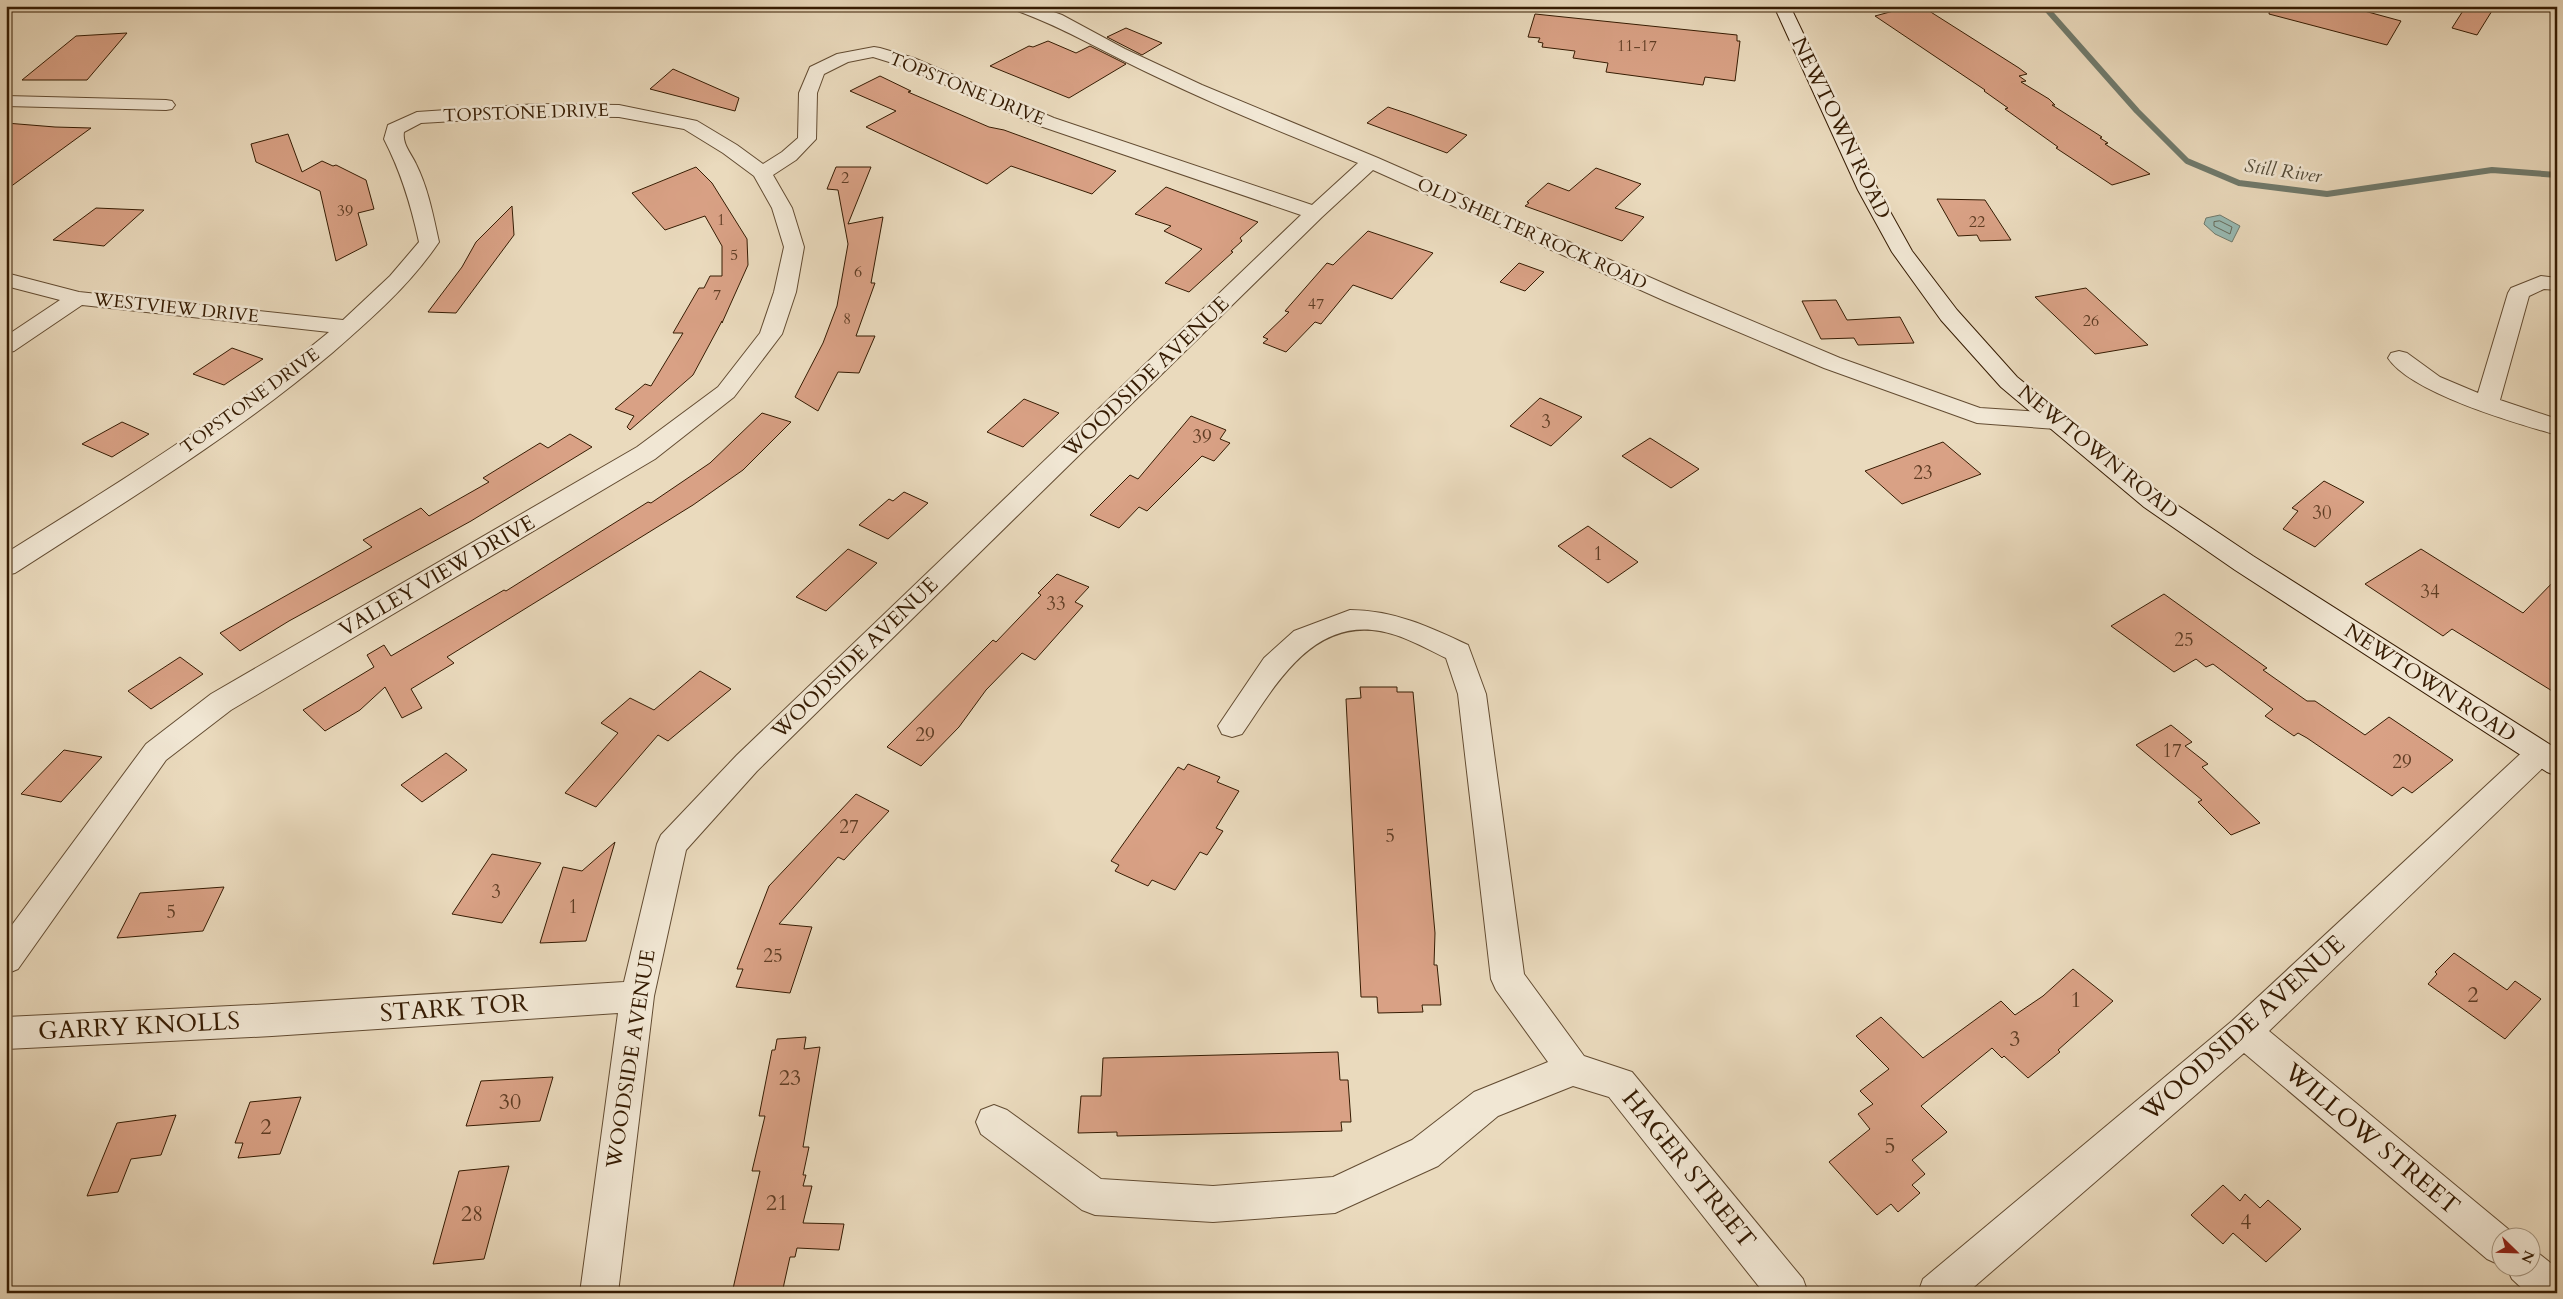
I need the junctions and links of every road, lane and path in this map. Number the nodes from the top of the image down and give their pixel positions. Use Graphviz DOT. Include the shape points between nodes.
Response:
graph roads {
  1 [pos="1021,6"];
  2 [pos="1782,6"];
  3 [pos="6,101"];
  4 [pos="166,105"];
  5 [pos="1371,162"];
  6 [pos="762,173"];
  7 [pos="1315,213"];
  8 [pos="6,279"];
  9 [pos="2557,284"];
  10 [pos="78,298"];
  11 [pos="349,327"];
  12 [pos="6,346"];
  13 [pos="2399,358"];
  14 [pos="2487,404"];
  15 [pos="2056,421"];
  16 [pos="2557,427"];
  17 [pos="6,566"];
  18 [pos="1232,726"];
  19 [pos="2548,759"];
  20 [pos="6,959"];
  21 [pos="637,996"];
  22 [pos="272,1020"];
  23 [pos="2244,1032"];
  24 [pos="6,1033"];
  25 [pos="1573,1069"];
  26 [pos="994,1122"];
  27 [pos="2490,1238"];
  28 [pos="2536,1276"];
  29 [pos="599,1293"];
  30 [pos="1789,1293"];
  31 [pos="1937,1293"];
  32 [pos="2556,1293"];
  1 -- 5 [label="street, OLD SHELTER ROCK ROAD" via="1056,19 1119,54 1196,89"];
  2 -- 15 [label="street, NEWTOWN ROAD" via="1868,190 1902,252 1949,315 2010,382"];
  3 -- 4 [label="street"];
  5 -- 7 [label="street, WOODSIDE AVENUE"];
  5 -- 15 [label="street, OLD SHELTER ROCK ROAD" via="1690,304 1832,363 1977,414"];
  6 -- 7 [label="street, TOPSTONE DRIVE" via="789,156 807,139 808,92 816,71 843,58 874,52 908,62 1047,122"];
  6 -- 11 [label="street, TOPSTONE DRIVE" via="690,125 619,111 537,110 417,118 394,129 393,140 422,204 429,242 394,285"];
  6 -- 20 [label="street, VALLEY VIEW DRIVE" via="782,208 794,247 785,292 771,334 726,392 646,453 221,702 156,752"];
  7 -- 21 [label="street, WOODSIDE AVENUE" via="747,763 672,844"];
  8 -- 10 [label="street, WESTVIEW DRIVE"];
  9 -- 14 [label="street" via="2541,282 2519,293 2494,369"];
  10 -- 11 [label="street, WESTVIEW DRIVE"];
  10 -- 12 [label="street"];
  11 -- 17 [label="street, TOPSTONE DRIVE" via="268,392 126,490"];
  13 -- 14 [label="street" via="2451,392"];
  14 -- 16 [label="street"];
  15 -- 19 [label="street, NEWTOWN ROAD" via="2174,515"];
  18 -- 25 [label="street" via="1274,665 1304,638 1350,620 1373,620 1414,631 1458,652 1472,694 1508,979"];
  19 -- 23 [label="street, WOODSIDE AVENUE"];
  21 -- 22 [label="street, STARK TOR"];
  21 -- 29 [label="street, WOODSIDE AVENUE"];
  22 -- 24 [label="street, GARRY KNOLLS"];
  23 -- 27 [label="street, WILLOW STREET"];
  23 -- 31 [label="street, WOODSIDE AVENUE"];
  25 -- 26 [label="street" via="1486,1104 1425,1153 1335,1196 1213,1204 1095,1197"];
  25 -- 30 [label="street, HAGER STREET" via="1620,1084"];
  28 -- 32 [label="street"];
}
